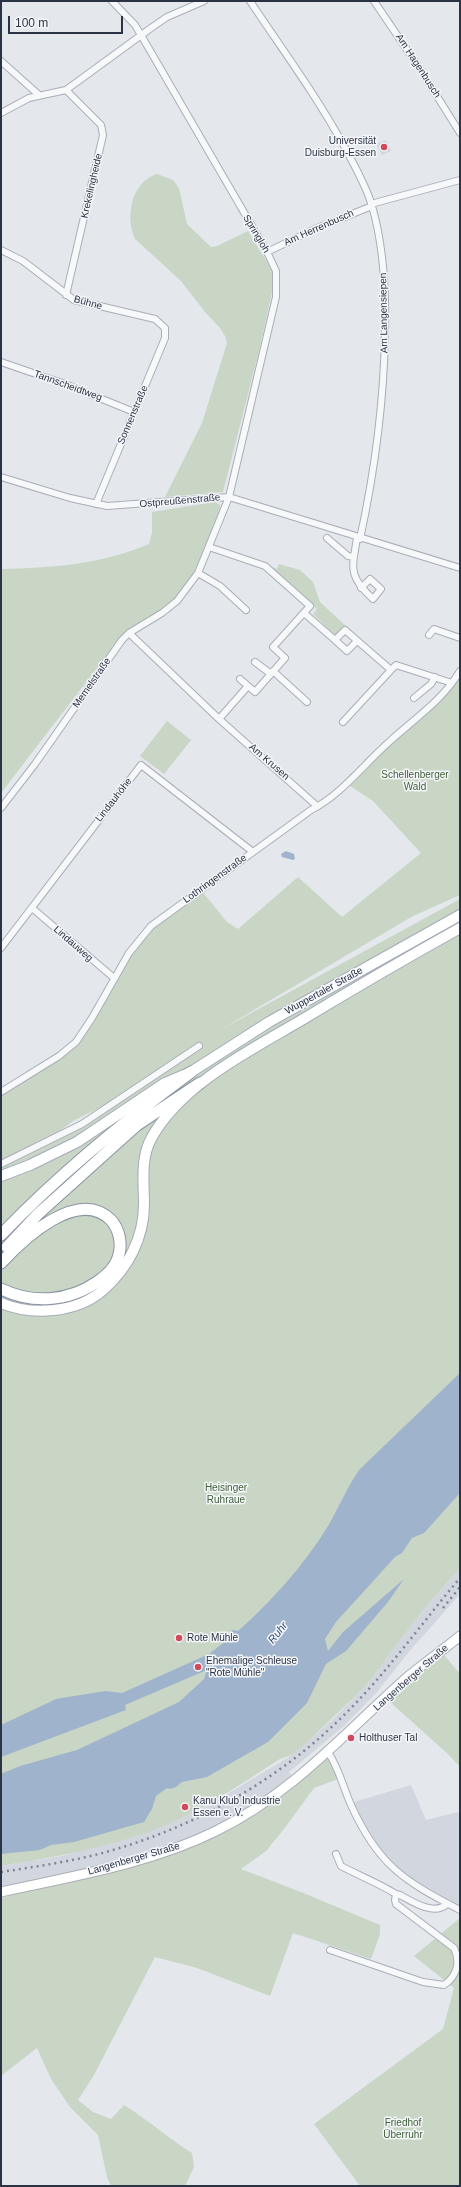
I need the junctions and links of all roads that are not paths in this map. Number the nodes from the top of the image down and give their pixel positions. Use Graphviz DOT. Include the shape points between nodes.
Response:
graph roads {
  1 [pos="112,1"];
  2 [pos="204,1"];
  3 [pos="250,1"];
  4 [pos="374,1"];
  5 [pos="141,35"];
  6 [pos="1,61"];
  7 [pos="66,90"];
  8 [pos="39,95"];
  9 [pos="1,113"];
  10 [pos="460,133"];
  11 [pos="460,180"];
  12 [pos="371,205"];
  13 [pos="1,250"];
  14 [pos="267,252"];
  15 [pos="66,295"];
  16 [pos="163,325"];
  17 [pos="1,362"];
  18 [pos="134,412"];
  19 [pos="1,477"];
  20 [pos="229,497"];
  21 [pos="96,504"];
  22 [pos="327,538"];
  23 [pos="358,538"];
  24 [pos="209,548"];
  25 [pos="354,557"];
  26 [pos="460,568"];
  27 [pos="198,573"];
  28 [pos="361,588"];
  29 [pos="246,610"];
  30 [pos="304,613"];
  31 [pos="129,633"];
  32 [pos="429,635"];
  33 [pos="460,638"];
  34 [pos="335,640"];
  35 [pos="357,641"];
  36 [pos="255,662"];
  37 [pos="392,670"];
  38 [pos="460,671"];
  39 [pos="272,673"];
  40 [pos="435,677"];
  41 [pos="240,679"];
  42 [pos="452,683"];
  43 [pos="248,686"];
  44 [pos="414,698"];
  45 [pos="307,702"];
  46 [pos="219,719"];
  47 [pos="343,722"];
  48 [pos="317,806"];
  49 [pos="1,808"];
  50 [pos="253,852"];
  51 [pos="32,908"];
  52 [pos="460,915"];
  53 [pos="460,928"];
  54 [pos="1,948"];
  55 [pos="114,978"];
  56 [pos="199,1046"];
  57 [pos="190,1072"];
  58 [pos="200,1083"];
  59 [pos="1,1092"];
  60 [pos="1,1164"];
  61 [pos="1,1176"];
  62 [pos="1,1235"];
  63 [pos="1,1253"];
  64 [pos="1,1263"];
  65 [pos="1,1289"];
  66 [pos="1,1303"];
  67 [pos="460,1636"];
  68 [pos="328,1752"];
  69 [pos="336,1854"];
  70 [pos="1,1892"];
  71 [pos="396,1894"];
  72 [pos="447,1904"];
  73 [pos="460,1910"];
  74 [pos="330,1950"];
  1 -- 5 [label="street, Springloh"];
  2 -- 5 [label="street" via="167,17"];
  3 -- 12 [label="street, Am Langensiepen" via="327,116 353,161"];
  4 -- 10 [label="street, Am Hagenbusch"];
  5 -- 7 [label="street"];
  5 -- 14 [label="street, Springloh"];
  6 -- 8 [label="street"];
  7 -- 8 [label="street"];
  7 -- 15 [label="street, Krekelingheide" via="70,97 98,122 103,135"];
  8 -- 9 [label="street"];
  11 -- 12 [label="street, Am Herrenbusch"];
  12 -- 14 [label="street, Am Herrenbusch"];
  12 -- 23 [label="street, Am Langensiepen" via="385,279 385,355 379,437 371,487"];
  13 -- 15 [label="street, Bühne" via="23,262"];
  14 -- 20 [label="street, Springloh" via="276,271 276,297"];
  15 -- 16 [label="street, Bühne" via="74,300 156,319"];
  16 -- 18 [label="street, Sonnenstraße" via="165,338"];
  17 -- 18 [label="street, Tannscheidtweg"];
  18 -- 21 [label="street, Sonnenstraße"];
  19 -- 21 [label="street, Ostpreußenstraße"];
  20 -- 21 [label="street, Ostpreußenstraße" via="118,506"];
  20 -- 23 [label="street, Ostpreußenstraße"];
  20 -- 24 [label="street, Memelstraße"];
  22 -- 25 [label="street" via="348,556"];
  23 -- 25 [label="street"];
  23 -- 26 [label="street, Ostpreußenstraße"];
  24 -- 27 [label="street, Memelstraße"];
  24 -- 30 [label="street" via="265,566 310,606"];
  25 -- 28 [label="street" via="352,569"];
  27 -- 29 [label="street" via="220,586"];
  27 -- 31 [label="street, Memelstraße" via="177,601"];
  30 -- 34 [label="street"];
  30 -- 39 [label="street" via="273,647 285,658"];
  31 -- 46 [label="street, Am Krusen"];
  31 -- 49 [label="street, Memelstraße"];
  32 -- 33 [label="street" via="434,630"];
  34 -- 35 [label="street" via="345,630"];
  34 -- 35 [label="street" via="347,651"];
  35 -- 37 [label="street"];
  36 -- 39 [label="street"];
  37 -- 40 [label="street" via="396,665"];
  37 -- 47 [label="street"];
  38 -- 42 [label="street, Lothringenstraße"];
  39 -- 43 [label="street" via="255,692"];
  39 -- 45 [label="street"];
  40 -- 42 [label="street"];
  40 -- 44 [label="street" via="431,684"];
  41 -- 43 [label="street"];
  42 -- 48 [label="street, Lothringenstraße" via="430,708 389,741 326,801"];
  43 -- 46 [label="street"];
  46 -- 48 [label="street, Am Krusen"];
  48 -- 50 [label="street, Lothringenstraße"];
  50 -- 51 [label="street, Lindauhöhe" via="141,765"];
  50 -- 55 [label="street, Lothringenstraße" via="151,926 137,940"];
  51 -- 54 [label="street, Lindauhöhe"];
  51 -- 55 [label="street, Lindauweg"];
  52 -- 57 [label="main road, Wuppertaler Straße" via="269,1022"];
  53 -- 58 [label="main road, Wuppertaler Straße" via="290,1027"];
  55 -- 59 [label="street, Lothringenstraße" via="76,1042 59,1056"];
  56 -- 60 [label="street" via="82,1124"];
  57 -- 61 [label="main road, Wuppertaler Straße" via="166,1083 78,1142"];
  57 -- 62 [label="highway" via="91,1149"];
  58 -- 63 [label="highway" via="137,1126 38,1214"];
  58 -- 66 [label="main road, Wuppertaler Straße" via="165,1118 150,1139 144,1161 144,1206 140,1235 127,1264 117,1276 102,1291 74,1306 39,1310 19,1309"];
  64 -- 65 [label="highway" via="42,1227 72,1211 83,1209 105,1215 120,1235 116,1263 102,1278 73,1295 50,1299 20,1297"];
  67 -- 68 [label="main road, Langenberger Straße" via="410,1675"];
  68 -- 70 [label="main road, Langenberger Straße" via="297,1780 216,1832 125,1864"];
  68 -- 72 [label="street" via="335,1762 348,1799 364,1832 382,1857 402,1877"];
  69 -- 71 [label="street" via="341,1866 372,1879"];
  71 -- 72 [label="street" via="431,1909 438,1909"];
  71 -- 74 [label="street" via="396,1904 454,1948 459,1959 456,1973 451,1980 444,1985 423,1982"];
  72 -- 73 [label="street"];
}
